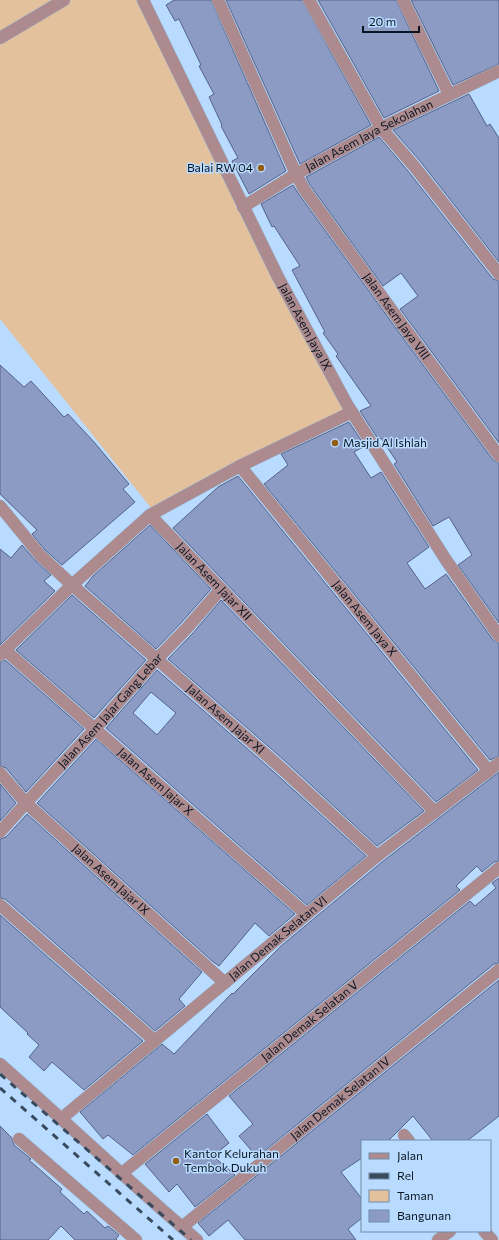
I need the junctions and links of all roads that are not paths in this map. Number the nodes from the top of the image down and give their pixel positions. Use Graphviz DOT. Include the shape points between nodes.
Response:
graph roads {
  1 [pos="64,0"];
  2 [pos="143,0"];
  3 [pos="218,0"];
  4 [pos="309,0"];
  5 [pos="403,0"];
  6 [pos="0,38"];
  7 [pos="499,71"];
  8 [pos="449,94"];
  9 [pos="381,128"];
  10 [pos="296,174"];
  11 [pos="243,207"];
  12 [pos="499,274"];
  13 [pos="352,412"];
  14 [pos="499,456"];
  15 [pos="240,466"];
  16 [pos="0,506"];
  17 [pos="150,515"];
  18 [pos="72,585"];
  19 [pos="221,589"];
  20 [pos="499,636"];
  21 [pos="2,652"];
  22 [pos="156,660"];
  23 [pos="94,730"];
  24 [pos="499,763"];
  25 [pos="489,771"];
  26 [pos="0,773"];
  27 [pos="26,802"];
  28 [pos="435,812"];
  29 [pos="0,832"];
  30 [pos="377,856"];
  31 [pos="499,868"];
  32 [pos="0,905"];
  33 [pos="306,914"];
  34 [pos="499,970"];
  35 [pos="225,983"];
  36 [pos="155,1041"];
  37 [pos="0,1064"];
  38 [pos="62,1118"];
  39 [pos="19,1139"];
  40 [pos="120,1174"];
  41 [pos="182,1227"];
  42 [pos="449,1232"];
  43 [pos="485,1232"];
  44 [pos="136,1240"];
  45 [pos="198,1240"];
  46 [pos="438,1240"];
  47 [pos="492,1240"];
  1 -- 6 [label="street"];
  2 -- 11 [label="street, Jalan Asem Jaya IX"];
  3 -- 10 [label="street, Jalan Asem Jaya VIII"];
  4 -- 9 [label="street"];
  5 -- 8 [label="street"];
  7 -- 8 [label="street, Jalan Asem Jaya Sekolahan"];
  8 -- 9 [label="street, Jalan Asem Jaya Sekolahan"];
  9 -- 10 [label="street, Jalan Asem Jaya Sekolahan"];
  9 -- 12 [label="street"];
  10 -- 11 [label="street, Jalan Asem Jaya Sekolahan"];
  10 -- 14 [label="street, Jalan Asem Jaya VIII" via="304,189"];
  11 -- 13 [label="street, Jalan Asem Jaya IX" via="314,346"];
  13 -- 15 [label="street"];
  13 -- 20 [label="street, Jalan Asem Jaya IX" via="446,560"];
  15 -- 17 [label="street"];
  15 -- 25 [label="street, Jalan Asem Jaya X"];
  16 -- 18 [label="street, Jalan Asem Jajar XI" via="40,555"];
  17 -- 18 [label="street"];
  17 -- 19 [label="street, Jalan Asem Jajar XII"];
  18 -- 21 [label="street"];
  18 -- 22 [label="street, Jalan Asem Jajar XI"];
  19 -- 22 [label="street, Jalan Asem Jajar Gang Lebar"];
  19 -- 28 [label="street, Jalan Asem Jajar XII"];
  21 -- 23 [label="street, Jalan Asem Jajar X"];
  22 -- 23 [label="street, Jalan Asem Jajar Gang Lebar"];
  22 -- 30 [label="street, Jalan Asem Jajar XI" via="279,766"];
  23 -- 27 [label="street, Jalan Asem Jajar Gang Lebar"];
  23 -- 33 [label="street, Jalan Asem Jajar X"];
  24 -- 25 [label="street, Jalan Demak Selatan VI"];
  25 -- 28 [label="street, Jalan Demak Selatan VI"];
  26 -- 27 [label="street, Jalan Asem Jajar IX"];
  27 -- 29 [label="street, Jalan Asem Jajar Gang Lebar"];
  27 -- 35 [label="street, Jalan Asem Jajar IX"];
  28 -- 30 [label="street, Jalan Demak Selatan VI"];
  30 -- 33 [label="street, Jalan Demak Selatan VI"];
  31 -- 40 [label="street, Jalan Demak Selatan V"];
  32 -- 36 [label="street"];
  33 -- 35 [label="street, Jalan Demak Selatan VI"];
  34 -- 41 [label="street, Jalan Demak Selatan IV"];
  35 -- 36 [label="street, Jalan Demak Selatan VI"];
  36 -- 38 [label="street, Jalan Demak Selatan VI"];
  37 -- 38 [label="street"];
  38 -- 40 [label="street"];
  39 -- 44 [label="street"];
  40 -- 41 [label="street"];
  41 -- 45 [label="street"];
  42 -- 46 [label="street"];
  43 -- 47 [label="street"];
}
